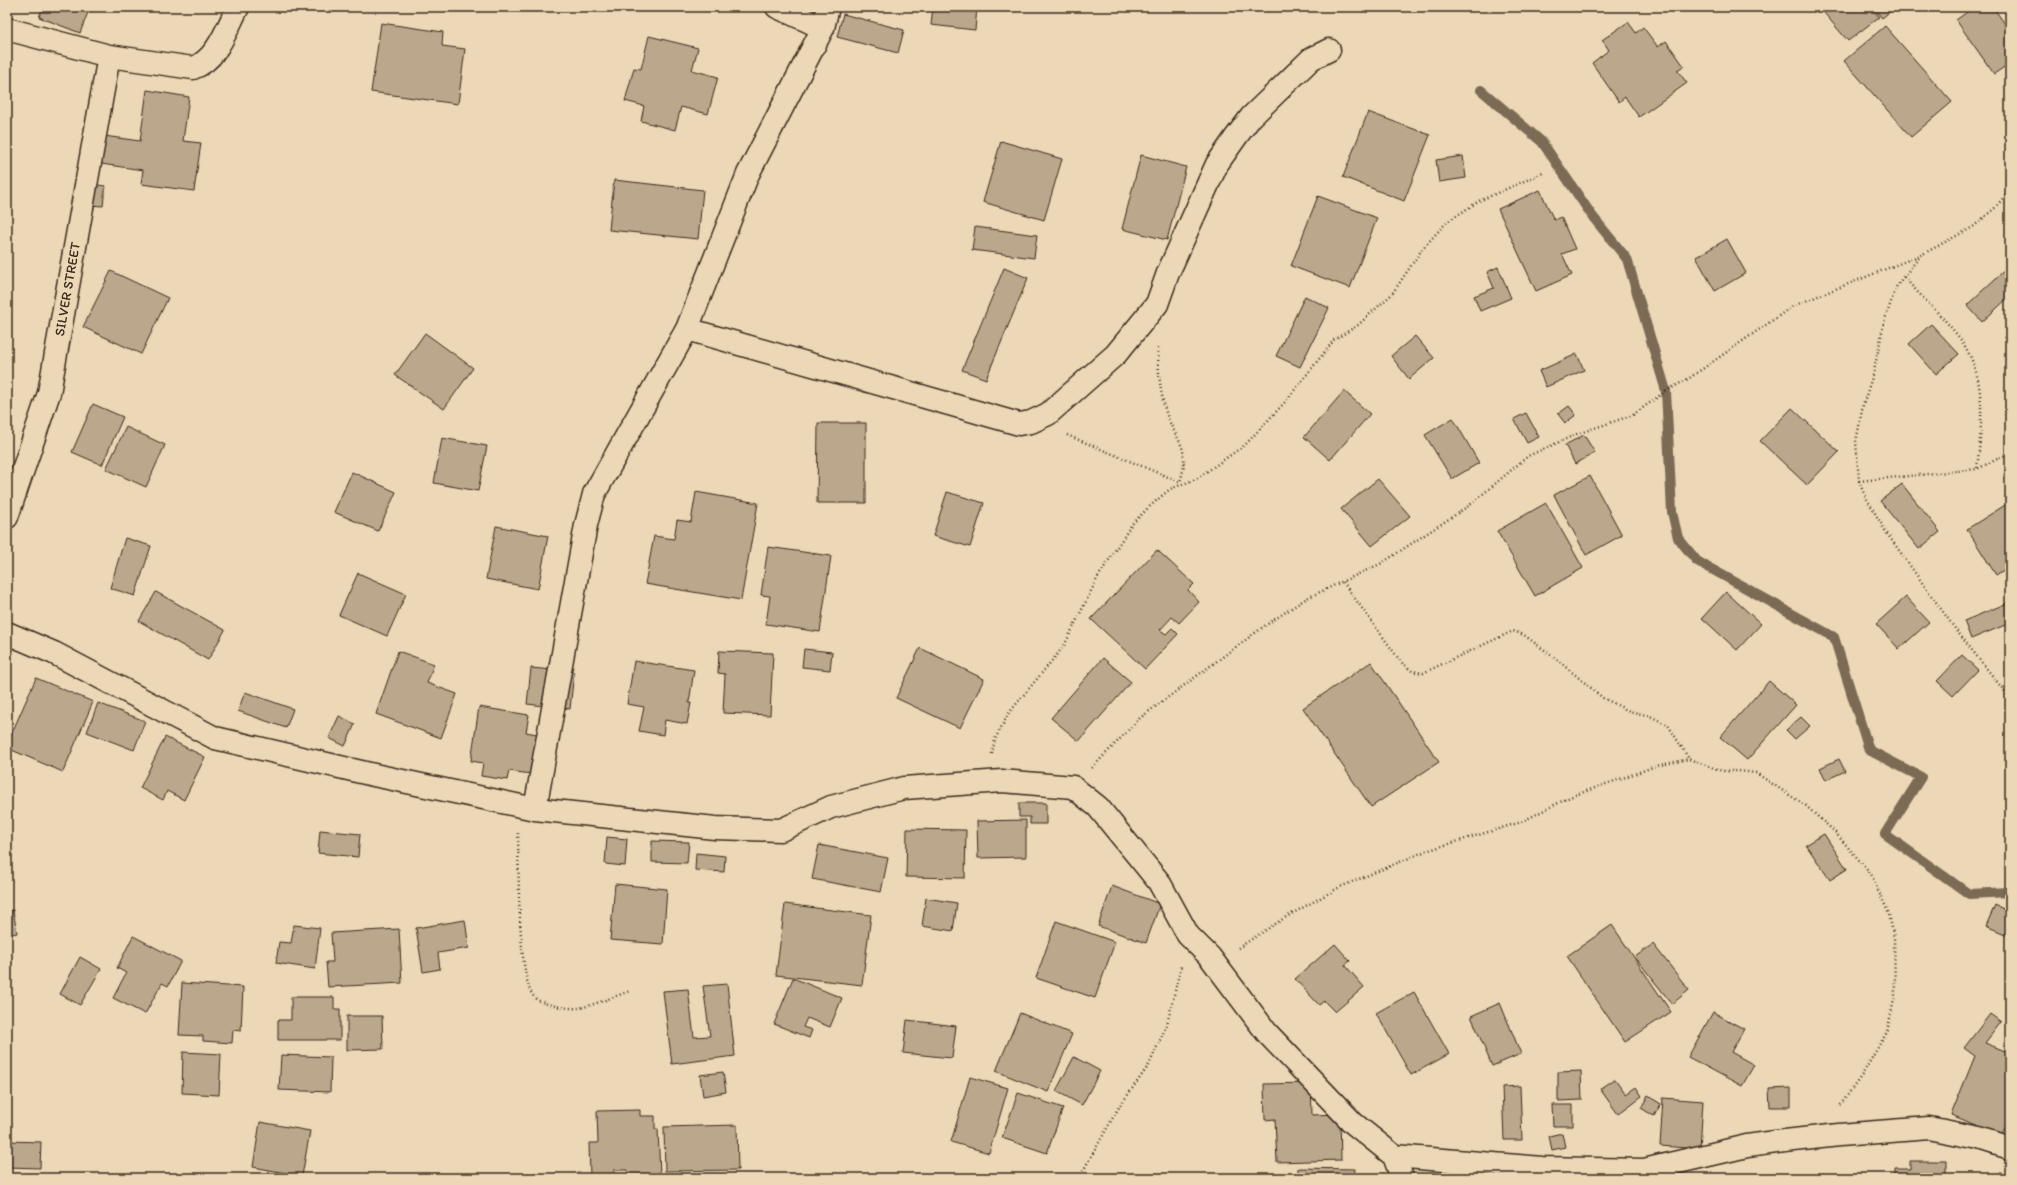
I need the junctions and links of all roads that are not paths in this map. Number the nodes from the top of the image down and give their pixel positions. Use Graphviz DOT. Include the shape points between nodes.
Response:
graph roads {
  1 [pos="238,7"];
  2 [pos="777,7"];
  3 [pos="828,7"];
  4 [pos="823,28"];
  5 [pos="7,29"];
  6 [pos="1329,50"];
  7 [pos="109,56"];
  8 [pos="688,329"];
  9 [pos="7,517"];
  10 [pos="7,634"];
  11 [pos="526,807"];
  12 [pos="2010,1148"];
  13 [pos="1394,1156"];
  14 [pos="1489,1171"];
  15 [pos="1402,1178"];
  1 -- 7 [label="street" via="214,53 198,67"];
  2 -- 4 [label="street"];
  3 -- 4 [label="street"];
  4 -- 8 [label="street" via="748,174"];
  5 -- 7 [label="street"];
  6 -- 8 [label="street" via="1311,59 1251,117 1217,164 1168,273 1157,304 1116,354 1048,414 1031,422 1020,424"];
  7 -- 9 [label="street, SILVER STREET" via="49,393"];
  8 -- 11 [label="street" via="594,494"];
  10 -- 11 [label="street" via="54,653 215,738"];
  11 -- 13 [label="street" via="716,828 781,830 831,807 904,788 1002,781 1073,787 1098,807 1159,882 1188,935 1210,957 1266,1033 1353,1123"];
  12 -- 14 [label="street" via="1979,1138 1929,1128 1747,1146 1644,1170 1542,1168"];
  13 -- 14 [label="street"];
  13 -- 15 [label="street"];
}
